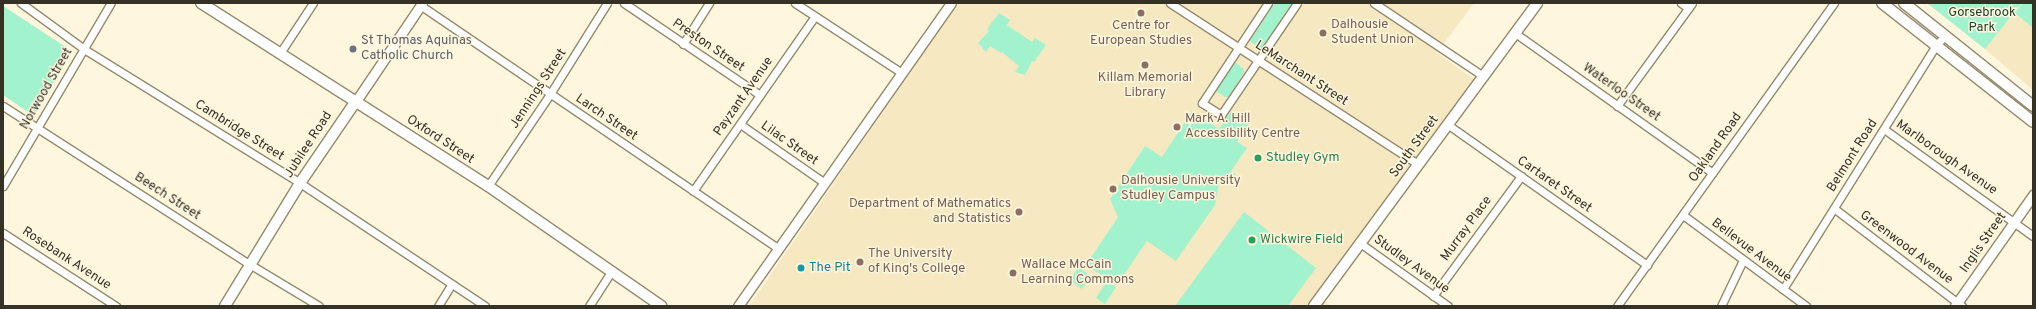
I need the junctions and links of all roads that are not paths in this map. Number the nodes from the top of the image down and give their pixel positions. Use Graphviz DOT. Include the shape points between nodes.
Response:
graph roads {
  1 [pos="21,3"];
  2 [pos="111,3"];
  3 [pos="201,3"];
  4 [pos="313,3"];
  5 [pos="607,3"];
  6 [pos="624,3"];
  7 [pos="709,3"];
  8 [pos="795,3"];
  9 [pos="951,3"];
  10 [pos="1170,3"];
  11 [pos="1268,3"];
  12 [pos="1297,3"];
  13 [pos="1374,3"];
  14 [pos="1537,3"];
  15 [pos="1681,3"];
  16 [pos="1834,3"];
  17 [pos="1882,3"];
  18 [pos="1904,3"];
  19 [pos="421,4"];
  20 [pos="212,6"];
  21 [pos="1690,6"];
  22 [pos="815,16"];
  23 [pos="1515,33"];
  24 [pos="1945,36"];
  25 [pos="683,44"];
  26 [pos="1936,45"];
  27 [pos="1238,47"];
  28 [pos="84,49"];
  29 [pos="280,53"];
  30 [pos="1258,60"];
  31 [pos="902,73"];
  32 [pos="1483,76"];
  33 [pos="550,94"];
  34 [pos="760,95"];
  35 [pos="356,101"];
  36 [pos="3,106"];
  37 [pos="1617,106"];
  38 [pos="2033,106"];
  39 [pos="2033,122"];
  40 [pos="740,124"];
  41 [pos="1447,124"];
  42 [pos="38,129"];
  43 [pos="1884,129"];
  44 [pos="1418,164"];
  45 [pos="1713,173"];
  46 [pos="1521,176"];
  47 [pos="300,183"];
  48 [pos="825,183"];
  49 [pos="3,186"];
  50 [pos="488,186"];
  51 [pos="693,191"];
  52 [pos="2033,195"];
  53 [pos="1835,209"];
  54 [pos="1683,215"];
  55 [pos="2015,222"];
  56 [pos="3,233"];
  57 [pos="2033,236"];
  58 [pos="1360,243"];
  59 [pos="779,249"];
  60 [pos="1743,260"];
  61 [pos="251,265"];
  62 [pos="1647,265"];
  63 [pos="611,272"];
  64 [pos="452,284"];
  65 [pos="1783,290"];
  66 [pos="1433,296"];
  67 [pos="1958,305"];
  68 [pos="116,306"];
  69 [pos="225,306"];
  70 [pos="319,306"];
  71 [pos="438,306"];
  72 [pos="485,306"];
  73 [pos="589,306"];
  74 [pos="661,306"];
  75 [pos="738,306"];
  76 [pos="1314,306"];
  77 [pos="1448,306"];
  78 [pos="1617,306"];
  79 [pos="1721,306"];
  80 [pos="1806,306"];
  1 -- 28 [label="street, Cambridge Street"];
  2 -- 28 [label="street, Norwood Street"];
  3 -- 20 [label="main road, Oxford Street"];
  4 -- 29 [label="street"];
  5 -- 33 [label="street, Jennings Street"];
  6 -- 25 [label="street, Preston Street"];
  7 -- 25 [label="street"];
  8 -- 22 [label="street"];
  9 -- 31 [label="street"];
  10 -- 27 [label="street, LeMarchant Street"];
  11 -- 27 [label="street"];
  12 -- 30 [label="street"];
  13 -- 32 [label="street"];
  14 -- 23 [label="main road, South Street"];
  15 -- 21 [label="street"];
  16 -- 45 [label="street, Oakland Road"];
  17 -- 26 [label="main road"];
  18 -- 24 [label="main road"];
  19 -- 33 [label="street, Larch Street"];
  19 -- 35 [label="street, Jubilee Road"];
  20 -- 29 [label="main road, Oxford Street"];
  21 -- 37 [label="street"];
  22 -- 31 [label="street"];
  22 -- 34 [label="street, Payzant Avenue"];
  23 -- 32 [label="main road, South Street"];
  23 -- 37 [label="street, Waterloo Street"];
  24 -- 26 [label="street, Belmont Road"];
  24 -- 38 [label="main road"];
  25 -- 34 [label="street, Preston Street"];
  26 -- 39 [label="main road"];
  26 -- 43 [label="street, Belmont Road"];
  27 -- 30 [label="street, LeMarchant Street"];
  27 -- 30 [label="street" via="1202,103 1221,115"];
  28 -- 42 [label="street, Norwood Street"];
  28 -- 47 [label="street, Cambridge Street"];
  29 -- 35 [label="main road, Oxford Street"];
  30 -- 44 [label="street, LeMarchant Street"];
  31 -- 48 [label="street"];
  32 -- 41 [label="main road, South Street"];
  33 -- 50 [label="street, Jennings Street"];
  33 -- 51 [label="street, Larch Street"];
  34 -- 40 [label="street, Payzant Avenue"];
  35 -- 47 [label="main road, Jubilee Road"];
  35 -- 50 [label="main road, Oxford Street"];
  36 -- 42 [label="street, Beech Street"];
  37 -- 45 [label="street, Waterloo Street"];
  40 -- 48 [label="street, Lilac Street"];
  40 -- 51 [label="street, Payzant Avenue"];
  41 -- 44 [label="main road, South Street"];
  41 -- 46 [label="street, Cartaret Street"];
  42 -- 49 [label="street, Norwood Street"];
  42 -- 61 [label="street, Beech Street"];
  43 -- 53 [label="street, Belmont Road"];
  43 -- 55 [label="street, Marlborough Avenue"];
  44 -- 58 [label="main road, South Street"];
  45 -- 54 [label="street, Oakland Road"];
  46 -- 62 [label="street, Cartaret Street"];
  46 -- 66 [label="street, Murray Place"];
  47 -- 61 [label="main road, Jubilee Road"];
  47 -- 64 [label="street, Cambridge Street"];
  48 -- 59 [label="street"];
  50 -- 63 [label="main road, Oxford Street"];
  51 -- 59 [label="street, Larch Street"];
  52 -- 55 [label="street, Inglis Street"];
  53 -- 65 [label="street, Belmont Road"];
  53 -- 67 [label="street, Greenwood Avenue"];
  54 -- 60 [label="street, Bellevue Avenue"];
  54 -- 62 [label="street, Oakland Road"];
  55 -- 57 [label="street, Marlborough Avenue"];
  55 -- 67 [label="street, Inglis Street"];
  56 -- 68 [label="street, Rosebank Avenue"];
  58 -- 66 [label="street, Studley Avenue"];
  58 -- 76 [label="main road, South Street"];
  59 -- 75 [label="street"];
  60 -- 65 [label="street, Bellevue Avenue"];
  60 -- 79 [label="street"];
  61 -- 69 [label="main road, Jubilee Road"];
  61 -- 70 [label="street, Beech Street"];
  62 -- 78 [label="street, Oakland Road"];
  63 -- 73 [label="street"];
  63 -- 74 [label="main road, Oxford Street"];
  64 -- 71 [label="street"];
  64 -- 72 [label="street, Cambridge Street"];
  65 -- 80 [label="street, Bellevue Avenue"];
  66 -- 77 [label="street, Studley Avenue"];
}
